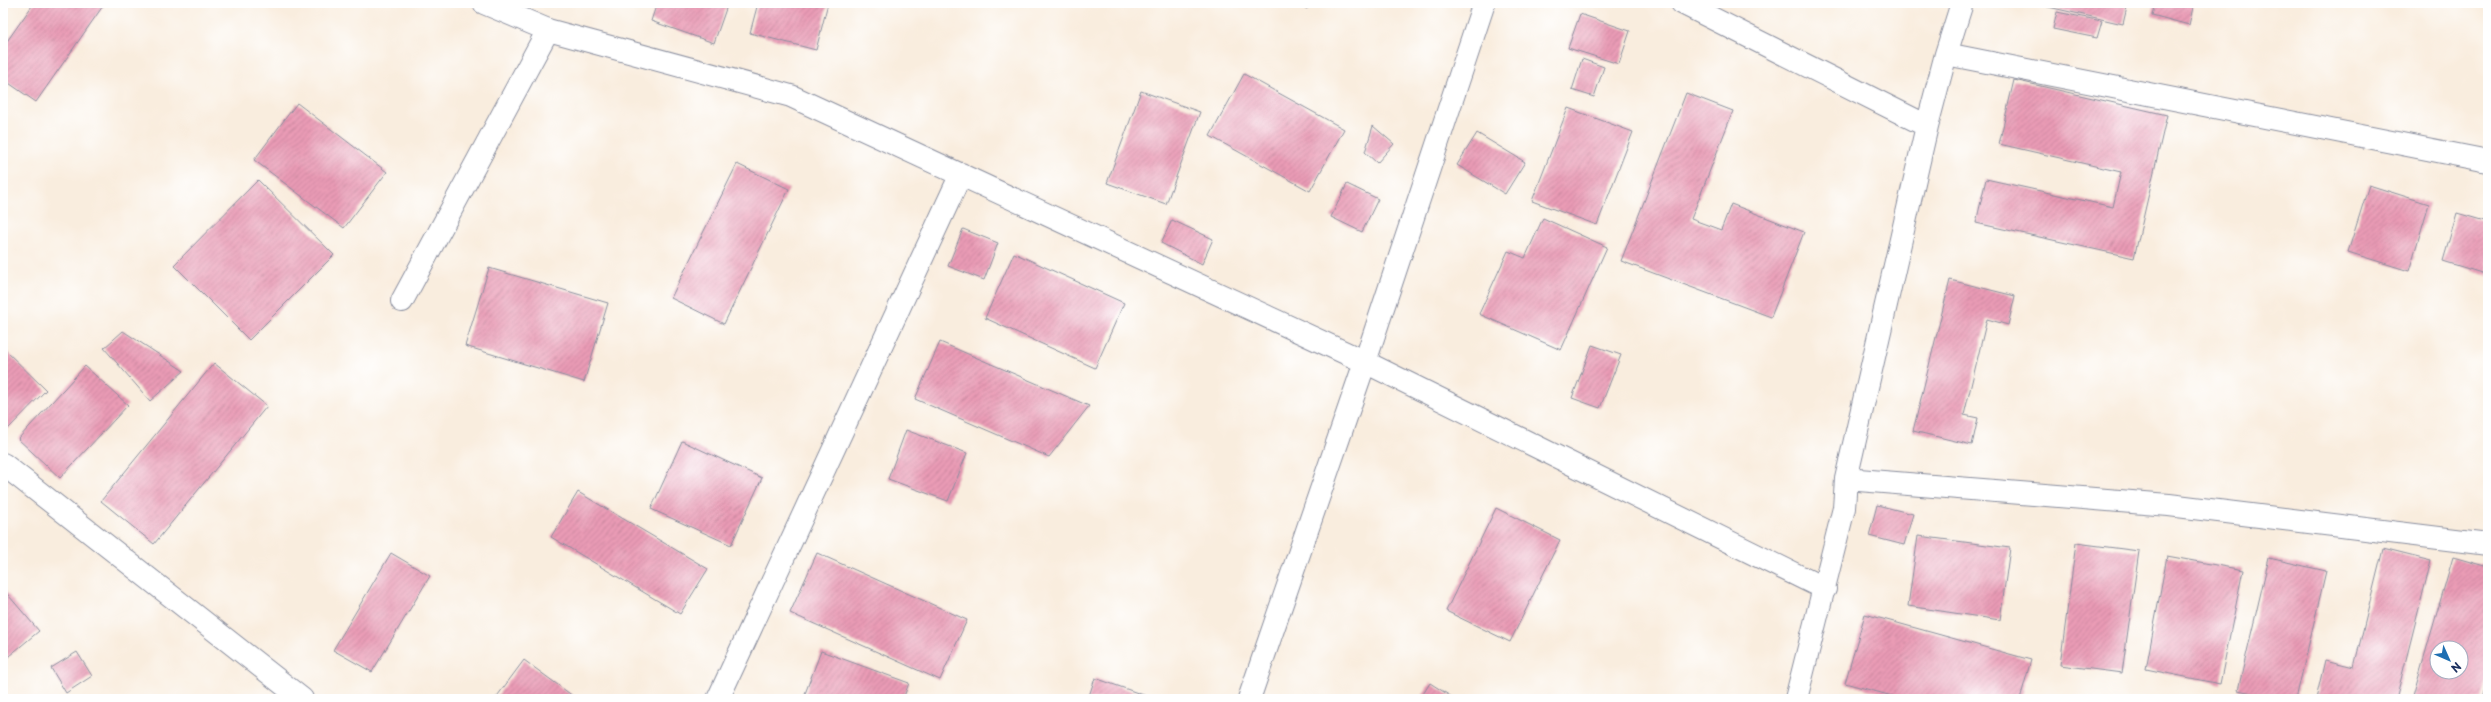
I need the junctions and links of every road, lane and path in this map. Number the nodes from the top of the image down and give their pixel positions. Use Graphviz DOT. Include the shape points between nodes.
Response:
graph roads {
  1 [pos="484,3"];
  2 [pos="1484,3"];
  3 [pos="1682,3"];
  4 [pos="1962,3"];
  5 [pos="548,30"];
  6 [pos="1946,54"];
  7 [pos="1927,126"];
  8 [pos="2488,161"];
  9 [pos="960,174"];
  10 [pos="402,301"];
  11 [pos="1365,362"];
  12 [pos="3,464"];
  13 [pos="1846,479"];
  14 [pos="2488,544"];
  15 [pos="1825,588"];
  16 [pos="302,699"];
  17 [pos="718,699"];
  18 [pos="1249,699"];
  19 [pos="1796,699"];
  1 -- 5 [label="street"];
  2 -- 11 [label="street"];
  3 -- 7 [label="street"];
  4 -- 6 [label="street"];
  5 -- 9 [label="street" via="791,96"];
  5 -- 10 [label="street"];
  6 -- 7 [label="street"];
  6 -- 8 [label="street"];
  7 -- 13 [label="street"];
  9 -- 11 [label="street"];
  9 -- 17 [label="street"];
  11 -- 15 [label="street"];
  11 -- 18 [label="street"];
  12 -- 16 [label="street"];
  13 -- 14 [label="street" via="2169,505"];
  13 -- 15 [label="street" via="1844,508"];
  15 -- 19 [label="street"];
}
